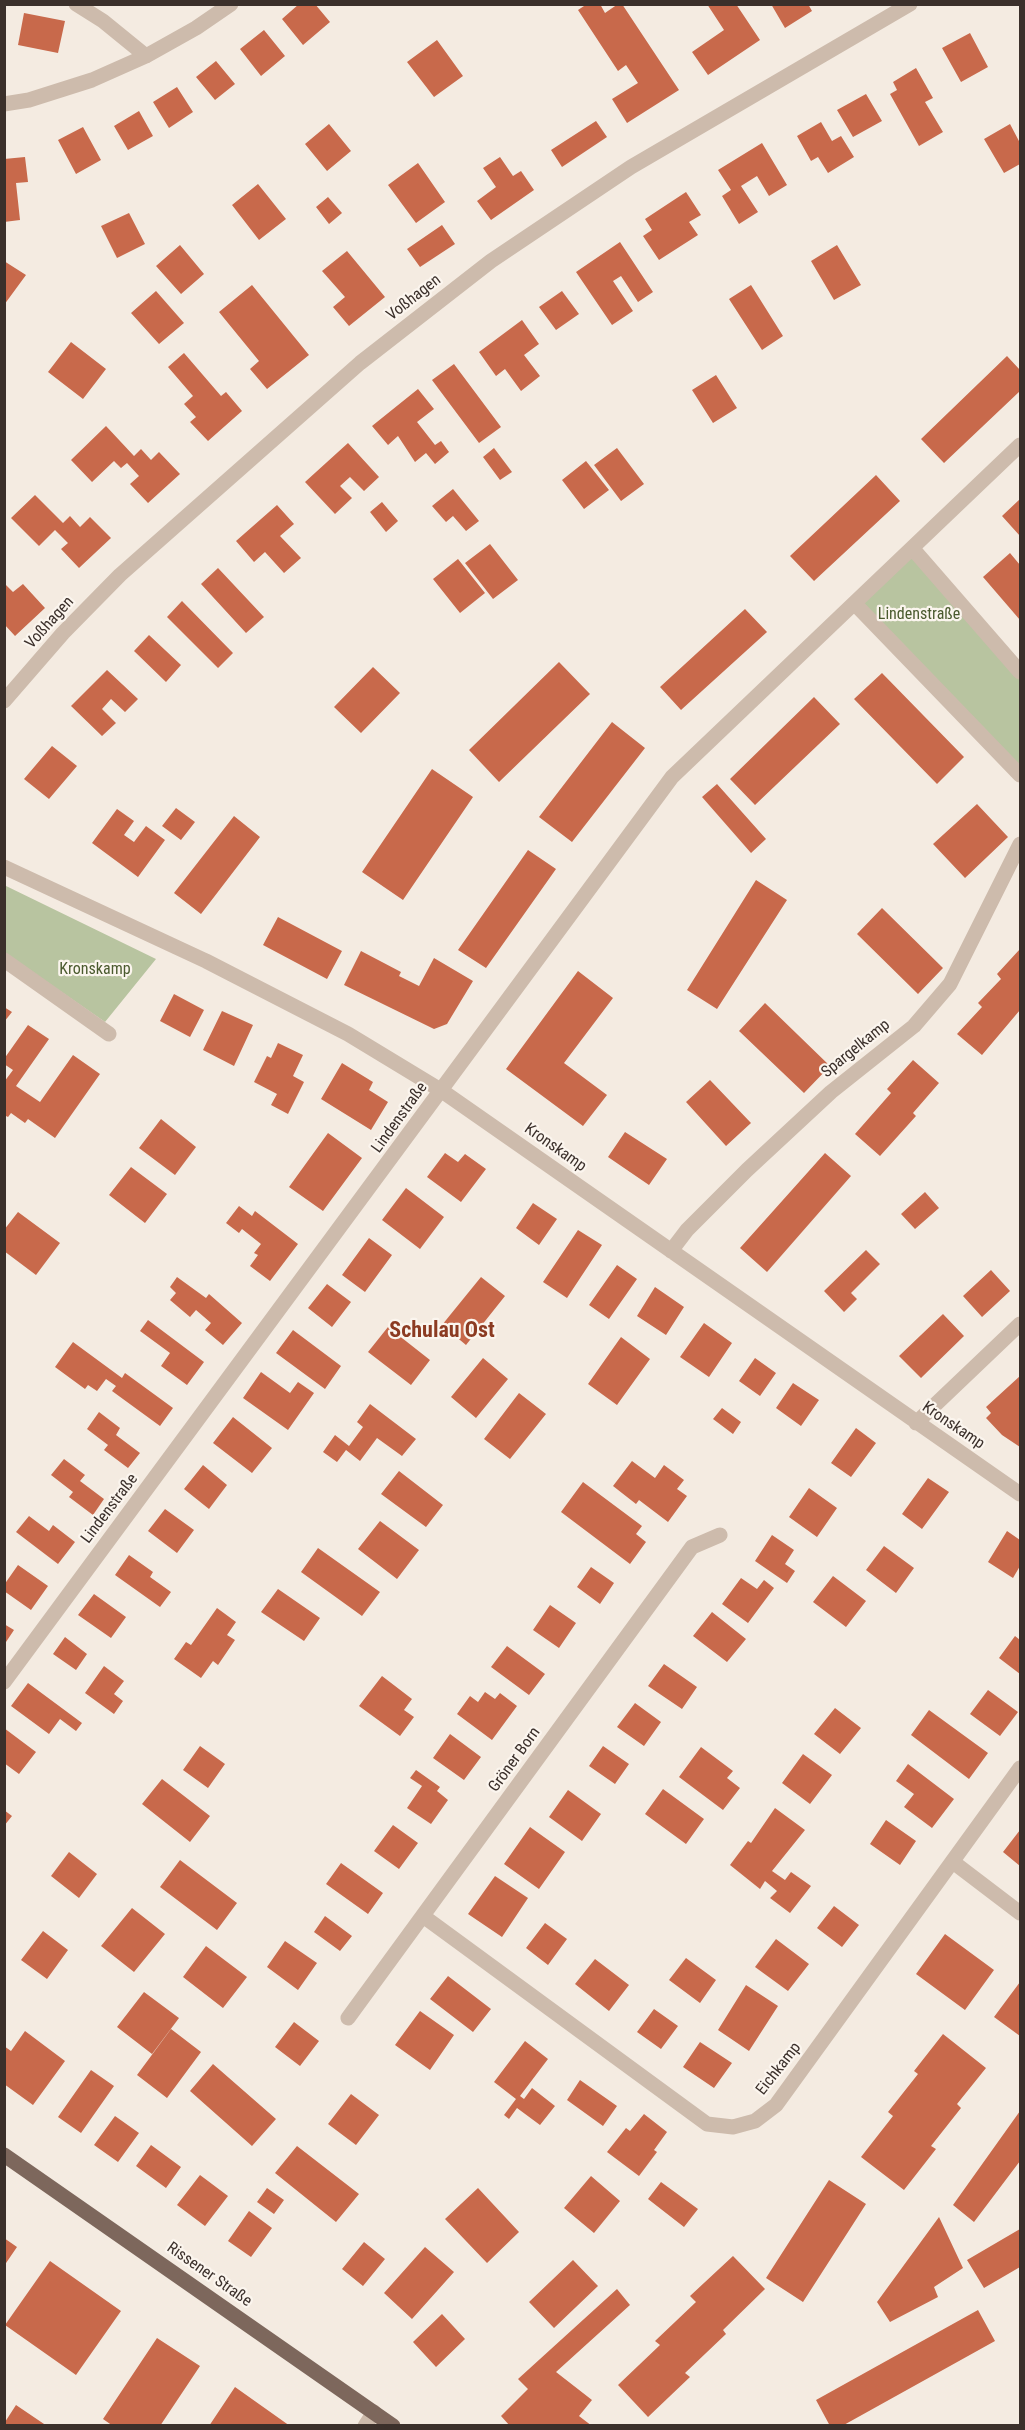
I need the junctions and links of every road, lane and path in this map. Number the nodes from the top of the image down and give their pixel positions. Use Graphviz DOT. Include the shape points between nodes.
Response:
graph roads {
  1 [pos="76,4"];
  2 [pos="231,4"];
  3 [pos="910,4"];
  4 [pos="146,56"];
  5 [pos="4,104"];
  6 [pos="1020,445"];
  7 [pos="913,549"];
  8 [pos="855,604"];
  9 [pos="1020,672"];
  10 [pos="4,701"];
  11 [pos="1020,775"];
  12 [pos="1020,844"];
  13 [pos="4,867"];
  14 [pos="4,960"];
  15 [pos="110,1034"];
  16 [pos="442,1091"];
  17 [pos="671,1251"];
  18 [pos="1020,1324"];
  19 [pos="916,1423"];
  20 [pos="1020,1494"];
  21 [pos="720,1535"];
  22 [pos="4,1682"];
  23 [pos="1020,1768"];
  24 [pos="953,1862"];
  25 [pos="1020,1912"];
  26 [pos="423,1916"];
  27 [pos="348,2018"];
  28 [pos="4,2155"];
  29 [pos="374,2412"];
  30 [pos="365,2426"];
  31 [pos="393,2426"];
  1 -- 4 [label="street"];
  2 -- 4 [label="street"];
  3 -- 10 [label="street, Voßhagen" via="631,167 491,261 360,363 120,574"];
  4 -- 5 [label="street" via="92,80"];
  6 -- 7 [label="street, Lindenstraße"];
  7 -- 8 [label="street, Lindenstraße"];
  7 -- 9 [label="street"];
  8 -- 11 [label="street"];
  8 -- 16 [label="street, Lindenstraße" via="672,777"];
  12 -- 17 [label="street, Spargelkamp" via="943,993 914,1026 831,1092 747,1170"];
  13 -- 16 [label="street, Kronskamp" via="206,961 348,1034"];
  14 -- 15 [label="street"];
  16 -- 17 [label="street, Kronskamp"];
  16 -- 22 [label="street, Lindenstraße"];
  17 -- 19 [label="street, Kronskamp"];
  18 -- 19 [label="street"];
  19 -- 20 [label="street, Kronskamp"];
  21 -- 26 [label="street, Gröner Born" via="692,1547"];
  23 -- 24 [label="street, Eichkamp"];
  24 -- 25 [label="street"];
  24 -- 26 [label="street, Eichkamp" via="776,2105 755,2121 733,2127 707,2124"];
  26 -- 27 [label="street, Gröner Born"];
  28 -- 29 [label="main road, Rissener Straße"];
  29 -- 30 [label="street"];
  29 -- 31 [label="main road, Rissener Straße"];
}
